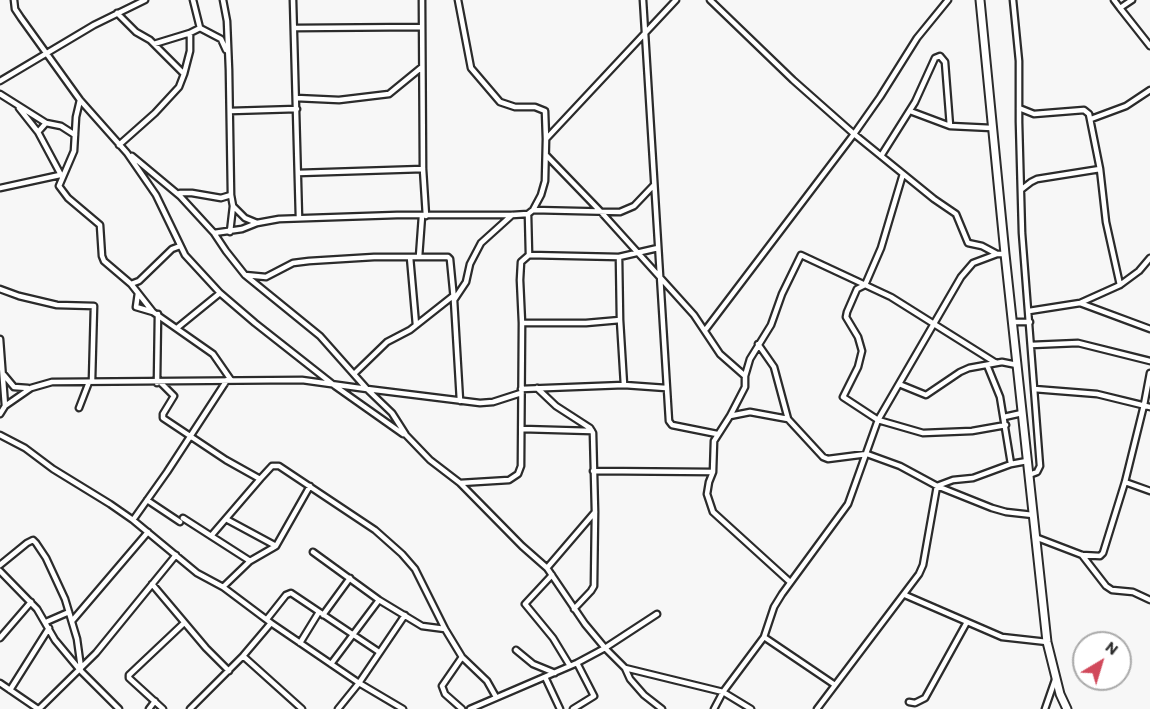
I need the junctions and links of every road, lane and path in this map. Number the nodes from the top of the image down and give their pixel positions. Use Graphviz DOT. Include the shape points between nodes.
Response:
graph roads {
  1 [pos="14,0"];
  2 [pos="145,0"];
  3 [pos="193,0"];
  4 [pos="223,0"];
  5 [pos="294,0"];
  6 [pos="422,0"];
  7 [pos="458,0"];
  8 [pos="643,0"];
  9 [pos="676,0"];
  10 [pos="710,0"];
  11 [pos="948,0"];
  12 [pos="980,0"];
  13 [pos="1014,0"];
  14 [pos="1114,0"];
  15 [pos="1132,0"];
  16 [pos="1120,8"];
  17 [pos="117,13"];
  18 [pos="421,27"];
  19 [pos="200,28"];
  20 [pos="296,28"];
  21 [pos="190,33"];
  22 [pos="644,34"];
  23 [pos="154,44"];
  24 [pos="1150,46"];
  25 [pos="46,53"];
  26 [pos="227,54"];
  27 [pos="422,67"];
  28 [pos="184,74"];
  29 [pos="0,81"];
  30 [pos="1150,90"];
  31 [pos="0,94"];
  32 [pos="296,98"];
  33 [pos="80,100"];
  34 [pos="15,104"];
  35 [pos="1019,108"];
  36 [pos="297,109"];
  37 [pos="230,111"];
  38 [pos="910,111"];
  39 [pos="1090,119"];
  40 [pos="46,123"];
  41 [pos="950,126"];
  42 [pos="992,129"];
  43 [pos="38,132"];
  44 [pos="854,134"];
  45 [pos="75,135"];
  46 [pos="546,139"];
  47 [pos="119,145"];
  48 [pos="128,153"];
  49 [pos="546,155"];
  50 [pos="881,156"];
  51 [pos="423,169"];
  52 [pos="1100,169"];
  53 [pos="298,173"];
  54 [pos="903,174"];
  55 [pos="61,176"];
  56 [pos="653,186"];
  57 [pos="0,188"];
  58 [pos="1022,189"];
  59 [pos="231,195"];
  60 [pos="180,196"];
  61 [pos="233,206"];
  62 [pos="531,212"];
  63 [pos="602,213"];
  64 [pos="512,215"];
  65 [pos="424,216"];
  66 [pos="299,218"];
  67 [pos="257,223"];
  68 [pos="230,232"];
  69 [pos="214,233"];
  70 [pos="180,246"];
  71 [pos="658,248"];
  72 [pos="639,254"];
  73 [pos="1001,254"];
  74 [pos="529,255"];
  75 [pos="410,257"];
  76 [pos="419,257"];
  77 [pos="619,257"];
  78 [pos="1150,258"];
  79 [pos="245,275"];
  80 [pos="660,279"];
  81 [pos="131,284"];
  82 [pos="865,285"];
  83 [pos="1120,285"];
  84 [pos="0,289"];
  85 [pos="138,293"];
  86 [pos="220,293"];
  87 [pos="454,298"];
  88 [pos="1080,303"];
  89 [pos="1029,311"];
  90 [pos="156,313"];
  91 [pos="620,320"];
  92 [pos="1012,322"];
  93 [pos="1030,322"];
  94 [pos="522,323"];
  95 [pos="934,323"];
  96 [pos="416,325"];
  97 [pos="177,328"];
  98 [pos="706,329"];
  99 [pos="1150,329"];
  100 [pos="0,339"];
  101 [pos="758,344"];
  102 [pos="1031,345"];
  103 [pos="1150,361"];
  104 [pos="996,363"];
  105 [pos="987,365"];
  106 [pos="1017,365"];
  107 [pos="1150,373"];
  108 [pos="3,374"];
  109 [pos="354,374"];
  110 [pos="745,376"];
  111 [pos="229,380"];
  112 [pos="91,381"];
  113 [pos="159,383"];
  114 [pos="899,384"];
  115 [pos="624,385"];
  116 [pos="335,386"];
  117 [pos="31,388"];
  118 [pos="537,388"];
  119 [pos="666,388"];
  120 [pos="1034,389"];
  121 [pos="367,390"];
  122 [pos="521,391"];
  123 [pos="460,401"];
  124 [pos="1035,405"];
  125 [pos="1147,406"];
  126 [pos="79,408"];
  127 [pos="1021,409"];
  128 [pos="2,411"];
  129 [pos="730,416"];
  130 [pos="1004,417"];
  131 [pos="788,419"];
  132 [pos="878,420"];
  133 [pos="1006,425"];
  134 [pos="522,429"];
  135 [pos="592,430"];
  136 [pos="717,434"];
  137 [pos="0,435"];
  138 [pos="406,435"];
  139 [pos="189,436"];
  140 [pos="867,454"];
  141 [pos="1027,461"];
  142 [pos="1011,464"];
  143 [pos="593,471"];
  144 [pos="713,472"];
  145 [pos="1028,476"];
  146 [pos="260,479"];
  147 [pos="1125,482"];
  148 [pos="460,483"];
  149 [pos="310,486"];
  150 [pos="937,486"];
  151 [pos="1150,491"];
  152 [pos="147,500"];
  153 [pos="595,512"];
  154 [pos="1033,515"];
  155 [pos="226,519"];
  156 [pos="133,520"];
  157 [pos="148,532"];
  158 [pos="211,536"];
  159 [pos="1035,537"];
  160 [pos="276,546"];
  161 [pos="313,552"];
  162 [pos="176,555"];
  163 [pos="1082,555"];
  164 [pos="250,561"];
  165 [pos="0,565"];
  166 [pos="547,568"];
  167 [pos="0,571"];
  168 [pos="552,575"];
  169 [pos="350,578"];
  170 [pos="790,582"];
  171 [pos="152,584"];
  172 [pos="223,587"];
  173 [pos="905,595"];
  174 [pos="379,600"];
  175 [pos="1150,600"];
  176 [pos="31,602"];
  177 [pos="574,609"];
  178 [pos="69,612"];
  179 [pos="321,613"];
  180 [pos="657,614"];
  181 [pos="405,615"];
  182 [pos="72,621"];
  183 [pos="269,621"];
  184 [pos="46,622"];
  185 [pos="967,622"];
  186 [pos="184,623"];
  187 [pos="49,628"];
  188 [pos="445,629"];
  189 [pos="353,636"];
  190 [pos="0,637"];
  191 [pos="764,638"];
  192 [pos="1047,642"];
  193 [pos="300,643"];
  194 [pos="604,648"];
  195 [pos="516,650"];
  196 [pos="379,652"];
  197 [pos="243,656"];
  198 [pos="462,657"];
  199 [pos="576,663"];
  200 [pos="331,664"];
  201 [pos="570,666"];
  202 [pos="625,668"];
  203 [pos="80,669"];
  204 [pos="229,671"];
  205 [pos="555,673"];
  206 [pos="545,677"];
  207 [pos="1056,678"];
  208 [pos="0,683"];
  209 [pos="358,683"];
  210 [pos="835,685"];
  211 [pos="10,690"];
  212 [pos="723,692"];
  213 [pos="496,697"];
  214 [pos="155,701"];
  215 [pos="909,702"];
  216 [pos="394,707"];
  217 [pos="38,709"];
  218 [pos="119,709"];
  219 [pos="149,709"];
  220 [pos="163,709"];
  221 [pos="190,709"];
  222 [pos="302,709"];
  223 [pos="338,709"];
  224 [pos="403,709"];
  225 [pos="462,709"];
  226 [pos="470,709"];
  227 [pos="560,709"];
  228 [pos="573,709"];
  229 [pos="662,709"];
  230 [pos="714,709"];
  231 [pos="751,709"];
  232 [pos="817,709"];
  233 [pos="1046,709"];
  234 [pos="1067,709"];
  1 -- 25 [label="street" via="15,9"];
  2 -- 17 [label="street"];
  3 -- 19 [label="street"];
  4 -- 26 [label="street"];
  5 -- 20 [label="street"];
  6 -- 18 [label="street"];
  7 -- 46 [label="street" via="471,68 500,102 545,111"];
  8 -- 22 [label="street"];
  9 -- 22 [label="street"];
  10 -- 44 [label="street"];
  11 -- 44 [label="street" via="917,38"];
  12 -- 42 [label="street"];
  13 -- 35 [label="street"];
  14 -- 16 [label="street"];
  15 -- 16 [label="street"];
  16 -- 24 [label="street"];
  17 -- 23 [label="street"];
  17 -- 25 [label="street"];
  18 -- 20 [label="street"];
  18 -- 27 [label="street"];
  19 -- 21 [label="street"];
  19 -- 26 [label="street" via="221,39"];
  20 -- 32 [label="street"];
  21 -- 23 [label="street"];
  21 -- 28 [label="street"];
  22 -- 46 [label="street"];
  22 -- 56 [label="street"];
  23 -- 28 [label="street"];
  25 -- 29 [label="street"];
  25 -- 33 [label="street"];
  26 -- 37 [label="street"];
  27 -- 32 [label="street" via="389,94 339,100"];
  27 -- 51 [label="street"];
  28 -- 47 [label="street" via="179,87"];
  30 -- 39 [label="street" via="1126,106"];
  31 -- 34 [label="street"];
  32 -- 36 [label="street"];
  33 -- 45 [label="street"];
  33 -- 47 [label="street"];
  34 -- 40 [label="street"];
  34 -- 43 [label="street"];
  35 -- 39 [label="street" via="1036,114 1084,110"];
  35 -- 58 [label="street"];
  36 -- 37 [label="street"];
  36 -- 53 [label="street"];
  37 -- 59 [label="street"];
  38 -- 41 [label="street"];
  38 -- 41 [label="street" via="935,58 940,56 945,62"];
  38 -- 50 [label="street"];
  39 -- 52 [label="street"];
  40 -- 43 [label="street"];
  40 -- 45 [label="street"];
  41 -- 42 [label="street"];
  42 -- 73 [label="street"];
  43 -- 55 [label="street"];
  44 -- 50 [label="street"];
  44 -- 98 [label="street"];
  45 -- 55 [label="street" via="74,151"];
  46 -- 49 [label="street"];
  47 -- 48 [label="street"];
  48 -- 60 [label="street"];
  48 -- 70 [label="street" via="156,195"];
  49 -- 62 [label="street" via="545,181"];
  49 -- 63 [label="street"];
  50 -- 54 [label="street"];
  51 -- 53 [label="street"];
  51 -- 65 [label="street"];
  52 -- 58 [label="street" via="1037,179"];
  52 -- 83 [label="street" via="1106,222"];
  53 -- 66 [label="street"];
  54 -- 73 [label="street" via="956,214 968,243"];
  54 -- 82 [label="street" via="881,248"];
  55 -- 57 [label="street"];
  55 -- 81 [label="street" via="59,186 68,198 100,225 102,259"];
  56 -- 63 [label="street" via="630,209"];
  56 -- 71 [label="street"];
  58 -- 89 [label="street"];
  59 -- 60 [label="street"];
  59 -- 61 [label="street"];
  60 -- 69 [label="street"];
  61 -- 67 [label="street"];
  61 -- 68 [label="street"];
  62 -- 63 [label="street"];
  62 -- 64 [label="street"];
  62 -- 74 [label="street"];
  63 -- 72 [label="street"];
  64 -- 65 [label="street"];
  64 -- 87 [label="street" via="481,243 466,282"];
  65 -- 66 [label="street"];
  65 -- 76 [label="street"];
  66 -- 67 [label="street"];
  67 -- 68 [label="street"];
  68 -- 69 [label="street"];
  69 -- 79 [label="street"];
  70 -- 81 [label="street"];
  70 -- 86 [label="street"];
  71 -- 72 [label="street"];
  71 -- 80 [label="street"];
  72 -- 77 [label="street"];
  72 -- 80 [label="street"];
  73 -- 92 [label="street"];
  73 -- 95 [label="street" via="973,263"];
  74 -- 77 [label="street"];
  74 -- 94 [label="street" via="520,265"];
  75 -- 76 [label="street"];
  75 -- 79 [label="street" via="301,262 267,277"];
  75 -- 96 [label="street"];
  76 -- 87 [label="street" via="450,259"];
  77 -- 91 [label="street"];
  78 -- 83 [label="street"];
  79 -- 109 [label="street" via="320,336"];
  80 -- 98 [label="street"];
  80 -- 119 [label="street"];
  81 -- 85 [label="street"];
  82 -- 95 [label="street"];
  82 -- 101 [label="street" via="801,255 771,325"];
  82 -- 132 [label="street" via="857,289 846,317 862,351 843,397"];
  83 -- 88 [label="street"];
  84 -- 112 [label="street" via="57,305 94,306"];
  85 -- 90 [label="street"];
  85 -- 90 [label="street" via="136,307"];
  86 -- 97 [label="street"];
  86 -- 116 [label="street"];
  87 -- 96 [label="street"];
  87 -- 123 [label="street"];
  88 -- 89 [label="street"];
  88 -- 99 [label="street"];
  89 -- 93 [label="street"];
  90 -- 97 [label="street"];
  90 -- 113 [label="street"];
  91 -- 94 [label="street"];
  91 -- 115 [label="street"];
  92 -- 93 [label="street"];
  92 -- 106 [label="street"];
  93 -- 102 [label="street"];
  94 -- 122 [label="street"];
  95 -- 104 [label="street"];
  95 -- 114 [label="street"];
  96 -- 109 [label="street" via="387,342"];
  97 -- 111 [label="street" via="213,354"];
  98 -- 110 [label="street" via="720,354"];
  100 -- 108 [label="street"];
  101 -- 110 [label="street"];
  101 -- 131 [label="street" via="774,367"];
  102 -- 103 [label="street" via="1078,344"];
  102 -- 120 [label="street"];
  104 -- 105 [label="street"];
  104 -- 106 [label="street"];
  105 -- 114 [label="street" via="960,372 926,395"];
  105 -- 130 [label="street"];
  106 -- 127 [label="street"];
  107 -- 125 [label="street"];
  108 -- 117 [label="street" via="14,387"];
  108 -- 128 [label="street"];
  109 -- 121 [label="street"];
  110 -- 129 [label="street" via="745,387"];
  111 -- 113 [label="street"];
  111 -- 116 [label="street" via="302,380"];
  111 -- 139 [label="street"];
  112 -- 113 [label="street"];
  112 -- 117 [label="street" via="52,382"];
  112 -- 126 [label="street"];
  113 -- 139 [label="street" via="174,396 163,418"];
  114 -- 132 [label="street"];
  115 -- 118 [label="street"];
  115 -- 119 [label="street"];
  116 -- 121 [label="street"];
  116 -- 138 [label="street"];
  117 -- 128 [label="street"];
  118 -- 122 [label="street"];
  118 -- 135 [label="street"];
  119 -- 136 [label="street" via="670,423"];
  120 -- 124 [label="street"];
  120 -- 125 [label="street" via="1097,394"];
  121 -- 123 [label="street"];
  121 -- 138 [label="street" via="392,413"];
  122 -- 123 [label="street" via="493,402"];
  122 -- 134 [label="street"];
  124 -- 127 [label="street"];
  124 -- 145 [label="street" via="1040,466"];
  125 -- 147 [label="street"];
  127 -- 130 [label="street"];
  127 -- 141 [label="street"];
  129 -- 131 [label="street" via="753,412"];
  129 -- 136 [label="street"];
  130 -- 133 [label="street"];
  131 -- 140 [label="street" via="828,459"];
  132 -- 133 [label="street" via="923,434"];
  132 -- 140 [label="street"];
  133 -- 142 [label="street"];
  134 -- 135 [label="street"];
  134 -- 148 [label="street" via="521,466 514,478"];
  135 -- 143 [label="street"];
  136 -- 144 [label="street" via="712,451"];
  137 -- 156 [label="street" via="26,448"];
  138 -- 148 [label="street"];
  139 -- 146 [label="street"];
  139 -- 152 [label="street"];
  140 -- 150 [label="street"];
  140 -- 170 [label="street" via="848,504"];
  141 -- 142 [label="street"];
  141 -- 145 [label="street"];
  142 -- 150 [label="street"];
  143 -- 144 [label="street"];
  143 -- 153 [label="street"];
  144 -- 170 [label="street" via="707,494 713,512"];
  145 -- 154 [label="street"];
  146 -- 149 [label="street" via="275,465"];
  146 -- 155 [label="street"];
  147 -- 151 [label="street"];
  147 -- 163 [label="street" via="1103,553"];
  148 -- 166 [label="street"];
  149 -- 160 [label="street"];
  149 -- 188 [label="street" via="375,530 402,554 415,569"];
  150 -- 154 [label="street" via="992,508"];
  150 -- 173 [label="street" via="923,565"];
  152 -- 156 [label="street"];
  152 -- 158 [label="street"];
  153 -- 166 [label="street"];
  153 -- 177 [label="street" via="594,586"];
  154 -- 159 [label="street"];
  155 -- 158 [label="street"];
  155 -- 160 [label="street"];
  156 -- 157 [label="street"];
  157 -- 162 [label="street"];
  157 -- 182 [label="street"];
  158 -- 164 [label="street"];
  159 -- 163 [label="street"];
  159 -- 192 [label="street"];
  160 -- 164 [label="street"];
  161 -- 169 [label="street"];
  162 -- 171 [label="street"];
  162 -- 172 [label="street" via="197,573"];
  163 -- 175 [label="street" via="1112,590 1133,592"];
  164 -- 172 [label="street"];
  165 -- 178 [label="street" via="33,540 46,558"];
  166 -- 168 [label="street"];
  167 -- 176 [label="street"];
  168 -- 177 [label="street"];
  168 -- 201 [label="street" via="525,604"];
  169 -- 174 [label="street"];
  169 -- 179 [label="street"];
  170 -- 191 [label="street" via="774,607"];
  171 -- 186 [label="street"];
  171 -- 203 [label="street"];
  172 -- 183 [label="street"];
  173 -- 185 [label="street"];
  173 -- 210 [label="street"];
  174 -- 181 [label="street"];
  174 -- 189 [label="street"];
  176 -- 184 [label="street"];
  176 -- 190 [label="street"];
  177 -- 194 [label="street"];
  178 -- 182 [label="street"];
  178 -- 184 [label="street"];
  179 -- 183 [label="street" via="288,593"];
  179 -- 189 [label="street"];
  179 -- 193 [label="street"];
  180 -- 194 [label="street"];
  181 -- 188 [label="street" via="424,628"];
  181 -- 196 [label="street"];
  182 -- 203 [label="street"];
  183 -- 193 [label="street"];
  183 -- 197 [label="street"];
  184 -- 187 [label="street"];
  185 -- 192 [label="street" via="1002,637"];
  185 -- 215 [label="street" via="925,699"];
  186 -- 204 [label="street"];
  186 -- 214 [label="street" via="129,675"];
  187 -- 203 [label="street"];
  187 -- 211 [label="street"];
  188 -- 198 [label="street"];
  189 -- 196 [label="street"];
  189 -- 200 [label="street"];
  191 -- 210 [label="street"];
  191 -- 212 [label="street"];
  192 -- 207 [label="street"];
  193 -- 200 [label="street"];
  194 -- 199 [label="street"];
  194 -- 202 [label="street"];
  195 -- 205 [label="street" via="533,664"];
  196 -- 209 [label="street"];
  197 -- 204 [label="street"];
  197 -- 222 [label="street"];
  198 -- 213 [label="street" via="487,681"];
  198 -- 225 [label="street" via="442,686"];
  199 -- 201 [label="street"];
  199 -- 228 [label="street" via="594,696"];
  200 -- 209 [label="street"];
  201 -- 205 [label="street"];
  202 -- 212 [label="street"];
  202 -- 229 [label="street" via="637,687"];
  203 -- 217 [label="street"];
  203 -- 218 [label="street"];
  204 -- 221 [label="street"];
  205 -- 206 [label="street"];
  206 -- 213 [label="street"];
  206 -- 227 [label="street"];
  207 -- 233 [label="street"];
  207 -- 234 [label="street"];
  208 -- 211 [label="street"];
  209 -- 216 [label="street"];
  209 -- 223 [label="street"];
  210 -- 232 [label="street"];
  211 -- 217 [label="street"];
  212 -- 230 [label="street"];
  212 -- 231 [label="street"];
  213 -- 226 [label="street"];
  214 -- 219 [label="street"];
  214 -- 220 [label="street"];
  216 -- 224 [label="street"];
}
